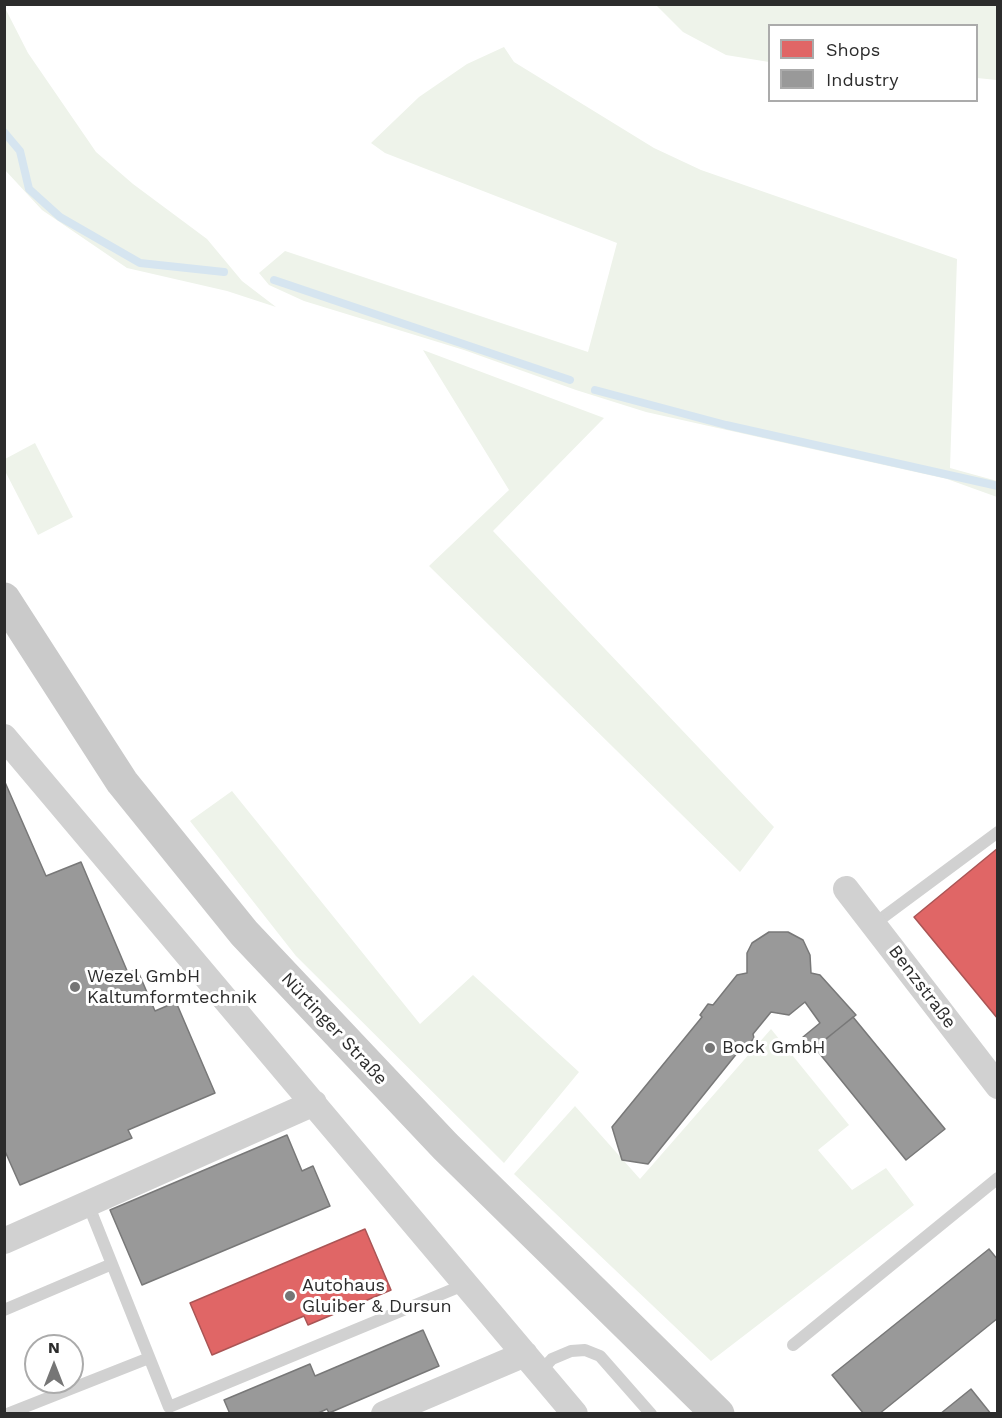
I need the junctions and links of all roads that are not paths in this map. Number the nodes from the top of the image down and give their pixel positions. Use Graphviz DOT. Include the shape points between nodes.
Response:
graph roads {
  1 [pos="4,599"];
  2 [pos="4,736"];
  3 [pos="998,832"];
  4 [pos="846,889"];
  5 [pos="874,924"];
  6 [pos="998,1086"];
  7 [pos="314,1103"];
  8 [pos="998,1178"];
  9 [pos="88,1204"];
  10 [pos="4,1241"];
  11 [pos="112,1264"];
  12 [pos="466,1284"];
  13 [pos="4,1310"];
  14 [pos="794,1345"];
  15 [pos="149,1358"];
  16 [pos="532,1363"];
  17 [pos="7,1413"];
  18 [pos="384,1413"];
  19 [pos="575,1413"];
  20 [pos="651,1413"];
  21 [pos="718,1413"];
  1 -- 21 [label="main road, Nürtinger Straße" via="122,782 244,933 445,1146"];
  2 -- 7 [label="street"];
  3 -- 5 [label="lane"];
  4 -- 5 [label="street, Benzstraße"];
  5 -- 6 [label="street, Benzstraße"];
  7 -- 9 [label="street"];
  7 -- 12 [label="street"];
  8 -- 14 [label="lane"];
  9 -- 10 [label="street"];
  9 -- 11 [label="lane"];
  11 -- 13 [label="lane"];
  11 -- 15 [label="lane"];
  12 -- 15 [label="lane" via="169,1407"];
  12 -- 16 [label="street"];
  15 -- 17 [label="lane"];
  16 -- 18 [label="street"];
  16 -- 19 [label="street"];
  16 -- 20 [label="lane" via="571,1351 585,1350 600,1356"];
}
